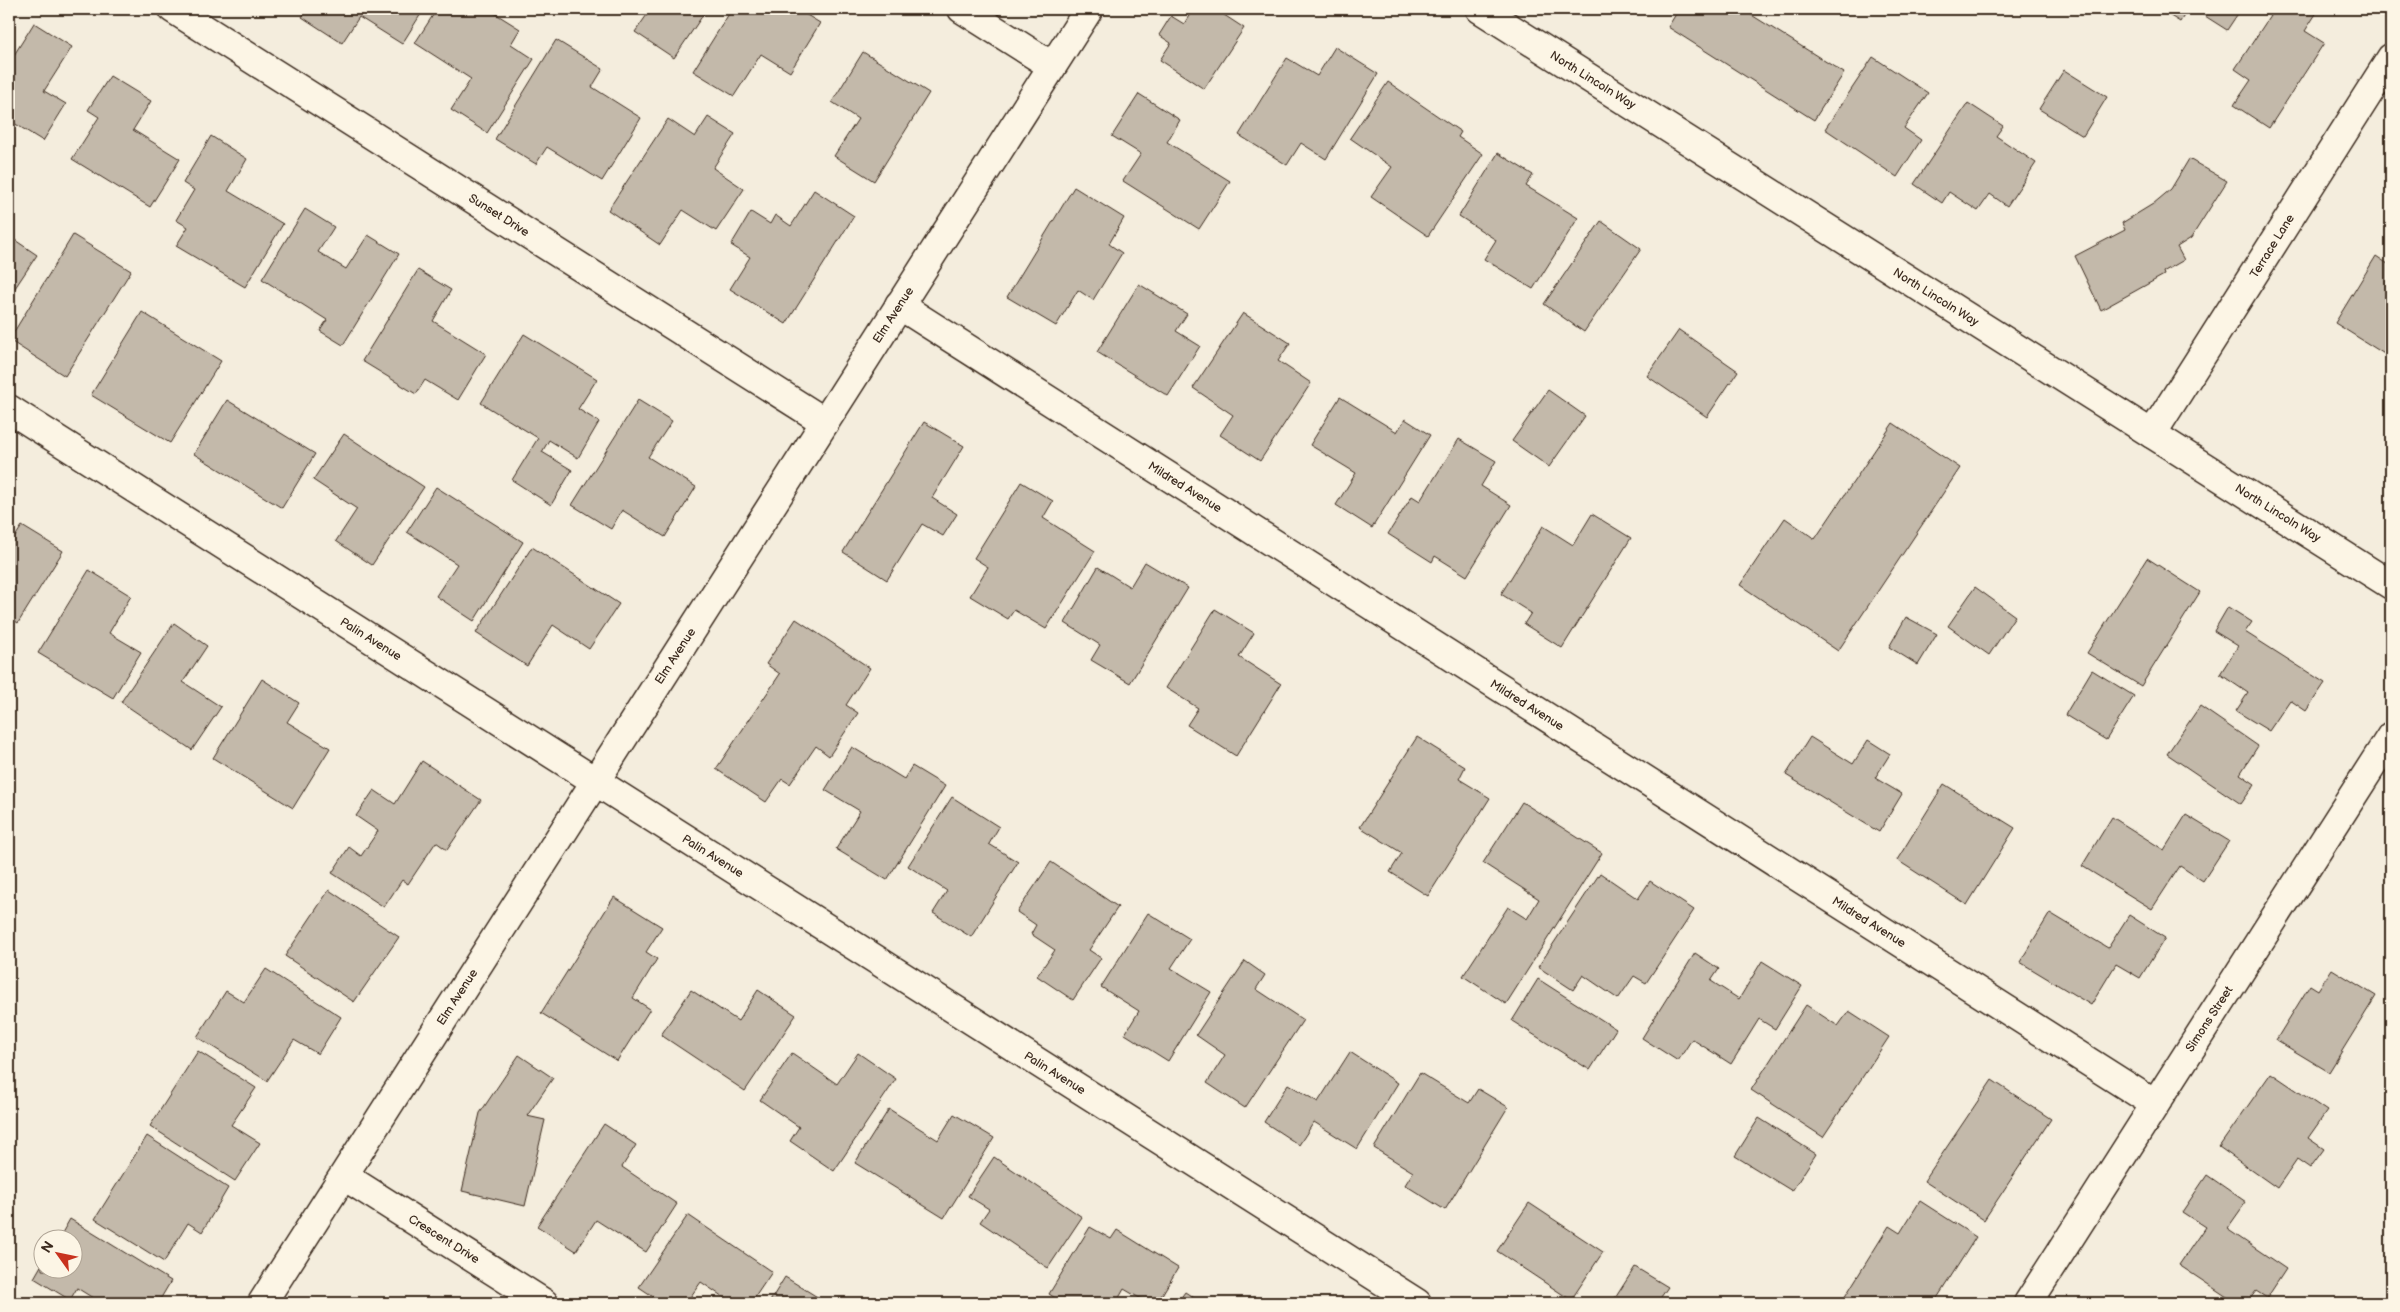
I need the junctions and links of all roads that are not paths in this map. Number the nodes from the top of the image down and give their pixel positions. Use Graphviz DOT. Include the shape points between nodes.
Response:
graph roads {
  1 [pos="173,9"];
  2 [pos="962,9"];
  3 [pos="1089,9"];
  4 [pos="1480,9"];
  5 [pos="2391,58"];
  6 [pos="1052,66"];
  7 [pos="899,305"];
  8 [pos="9,409"];
  9 [pos="825,422"];
  10 [pos="2152,434"];
  11 [pos="2391,585"];
  12 [pos="2391,736"];
  13 [pos="595,782"];
  14 [pos="2155,1104"];
  15 [pos="344,1176"];
  16 [pos="262,1303"];
  17 [pos="544,1303"];
  18 [pos="1417,1303"];
  19 [pos="2028,1303"];
  1 -- 9 [label="street, Sunset Drive"];
  2 -- 6 [label="street"];
  3 -- 6 [label="street, Elm Avenue"];
  4 -- 10 [label="street, North Lincoln Way"];
  5 -- 10 [label="street, Terrace Lane"];
  6 -- 7 [label="street, Elm Avenue"];
  7 -- 9 [label="street, Elm Avenue"];
  7 -- 14 [label="street, Mildred Avenue"];
  8 -- 13 [label="street, Palin Avenue"];
  9 -- 13 [label="street, Elm Avenue"];
  10 -- 11 [label="street, North Lincoln Way"];
  12 -- 14 [label="street, Simons Street"];
  13 -- 15 [label="street, Elm Avenue"];
  13 -- 18 [label="street, Palin Avenue"];
  14 -- 19 [label="street, Simons Street"];
  15 -- 16 [label="street, Elm Avenue"];
  15 -- 17 [label="street, Crescent Drive"];
}
